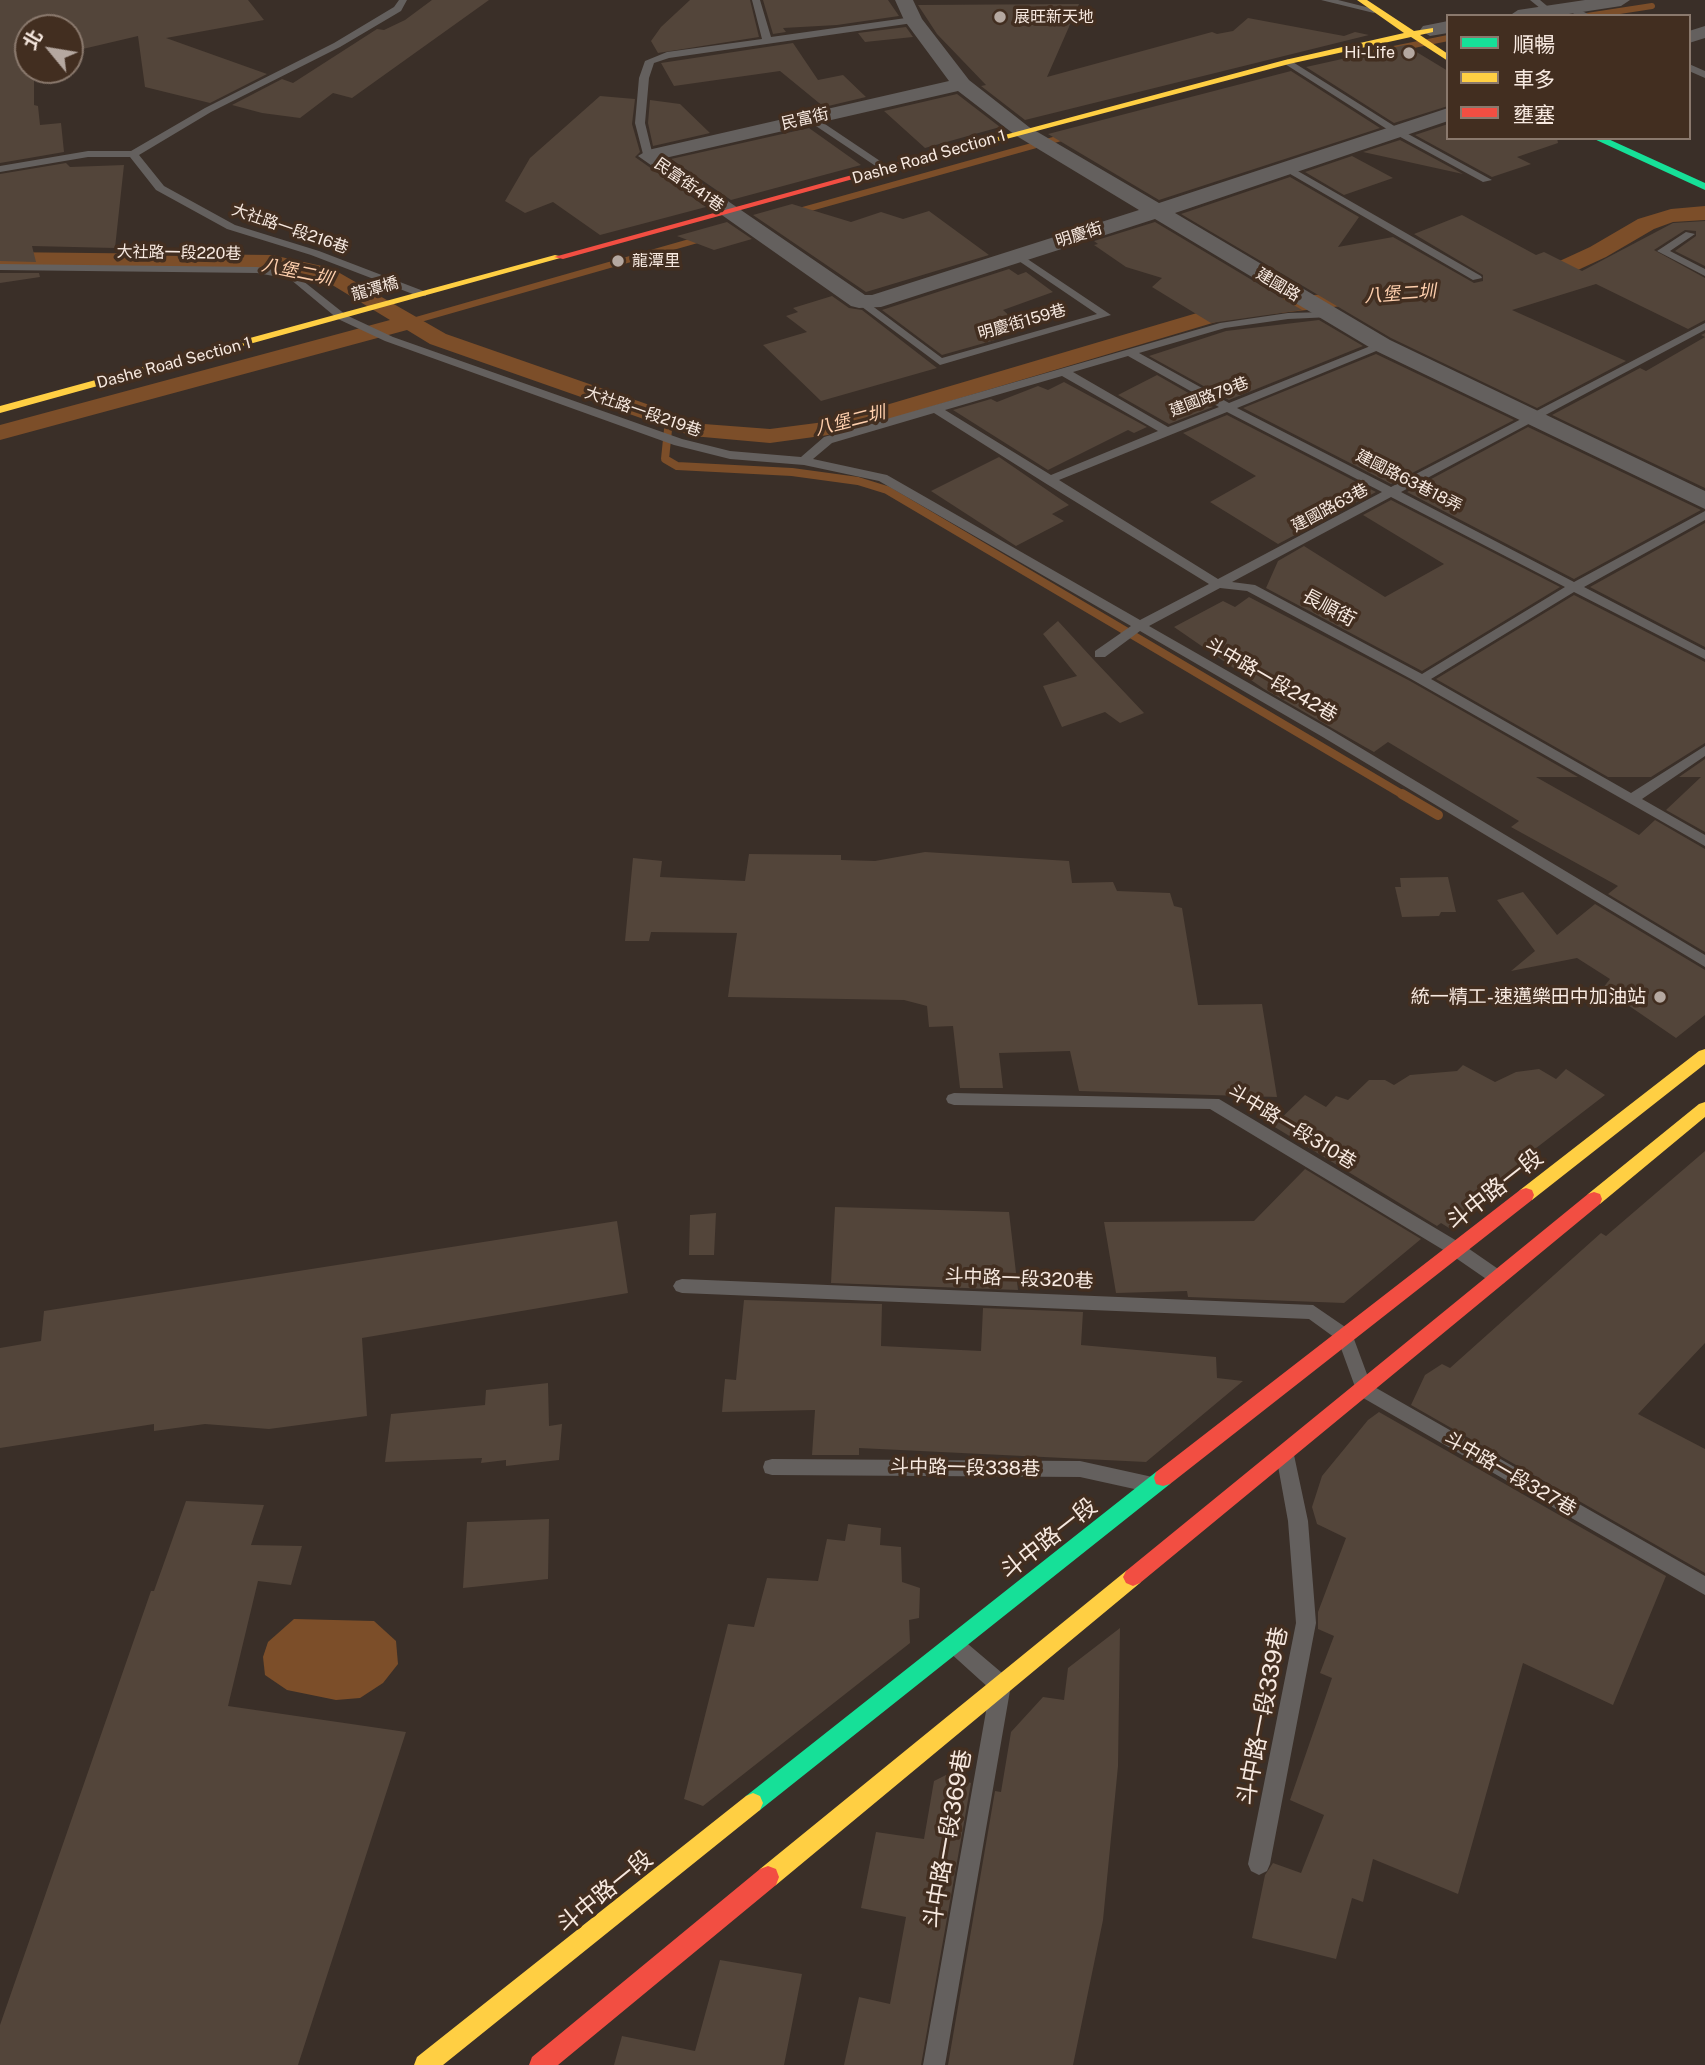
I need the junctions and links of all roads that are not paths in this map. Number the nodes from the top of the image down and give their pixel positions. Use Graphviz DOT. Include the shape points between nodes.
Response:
graph roads {
  1 [pos="403,0"];
  2 [pos="756,0"];
  3 [pos="1325,0"];
  4 [pos="1392,0"];
  5 [pos="1622,0"];
  6 [pos="1367,5"];
  7 [pos="1542,5"];
  8 [pos="908,10"];
  9 [pos="1578,12"];
  10 [pos="1522,14"];
  11 [pos="1439,29"];
  12 [pos="1409,34"];
  13 [pos="767,40"];
  14 [pos="1446,57"];
  15 [pos="1288,62"];
  16 [pos="962,84"];
  17 [pos="1446,115"];
  18 [pos="810,118"];
  19 [pos="1022,131"];
  20 [pos="1396,131"];
  21 [pos="1601,140"];
  22 [pos="1631,140"];
  23 [pos="133,154"];
  24 [pos="648,156"];
  25 [pos="0,169"];
  26 [pos="887,169"];
  27 [pos="1289,169"];
  28 [pos="1705,173"];
  29 [pos="1487,180"];
  30 [pos="1705,187"];
  31 [pos="1156,211"];
  32 [pos="730,213"];
  33 [pos="1690,234"];
  34 [pos="1017,255"];
  35 [pos="0,267"];
  36 [pos="1705,273"];
  37 [pos="1477,278"];
  38 [pos="417,295"];
  39 [pos="859,301"];
  40 [pos="1327,315"];
  41 [pos="345,316"];
  42 [pos="1705,326"];
  43 [pos="1382,345"];
  44 [pos="1128,352"];
  45 [pos="1062,371"];
  46 [pos="1227,407"];
  47 [pos="0,410"];
  48 [pos="938,410"];
  49 [pos="1531,418"];
  50 [pos="1166,431"];
  51 [pos="804,461"];
  52 [pos="1049,480"];
  53 [pos="1394,493"];
  54 [pos="1705,501"];
  55 [pos="1705,515"];
  56 [pos="1218,584"];
  57 [pos="1576,586"];
  58 [pos="1139,626"];
  59 [pos="1100,654"];
  60 [pos="1705,655"];
  61 [pos="1422,680"];
  62 [pos="1705,750"];
  63 [pos="1632,799"];
  64 [pos="1705,841"];
  65 [pos="1705,962"];
  66 [pos="1705,1055"];
  67 [pos="1686,1069"];
  68 [pos="1705,1083"];
  69 [pos="954,1099"];
  70 [pos="1705,1108"];
  71 [pos="1456,1250"];
  72 [pos="1498,1278"];
  73 [pos="682,1286"];
  74 [pos="1345,1336"];
  75 [pos="1364,1390"];
  76 [pos="1285,1452"];
  77 [pos="772,1467"];
  78 [pos="1157,1486"];
  79 [pos="1705,1586"];
  80 [pos="953,1644"];
  81 [pos="1001,1685"];
  82 [pos="1259,1864"];
  83 [pos="425,2065"];
  84 [pos="540,2065"];
  85 [pos="934,2065"];
  1 -- 23 [label="lane" via="398,9 337,45"];
  2 -- 13 [label="lane"];
  3 -- 6 [label="lane"];
  4 -- 11 [label="street"];
  5 -- 9 [label="street"];
  6 -- 12 [label="street"];
  7 -- 9 [label="street"];
  7 -- 10 [label="street"];
  8 -- 13 [label="lane"];
  8 -- 16 [label="street, 建國路"];
  11 -- 12 [label="street, Dashe Road Section 1"];
  12 -- 14 [label="street"];
  12 -- 15 [label="street, Dashe Road Section 1"];
  13 -- 24 [label="lane" via="650,61 643,78 640,123"];
  15 -- 19 [label="street, Dashe Road Section 1"];
  15 -- 20 [label="lane"];
  16 -- 18 [label="street, 民富街"];
  16 -- 19 [label="street, 建國路"];
  17 -- 20 [label="street, 明慶街"];
  18 -- 24 [label="street, 民富街"];
  18 -- 26 [label="lane"];
  19 -- 26 [label="street, Dashe Road Section 1"];
  19 -- 31 [label="street, 建國路"];
  20 -- 27 [label="street, 明慶街"];
  20 -- 29 [label="lane"];
  21 -- 30 [label="street"];
  22 -- 28 [label="street"];
  23 -- 25 [label="lane" via="88,154"];
  23 -- 38 [label="lane, 大社路一段216巷" via="160,188 231,228 315,253"];
  24 -- 32 [label="street, 民富街41巷"];
  26 -- 32 [label="street, Dashe Road Section 1"];
  27 -- 31 [label="street, 明慶街"];
  27 -- 37 [label="lane"];
  31 -- 34 [label="street, 明慶街"];
  31 -- 40 [label="street, 建國路"];
  32 -- 38 [label="street, Dashe Road Section 1"];
  32 -- 39 [label="street"];
  33 -- 36 [label="lane" via="1662,251"];
  34 -- 39 [label="street, 明慶街" via="873,302"];
  34 -- 39 [label="lane, 明慶街159巷" via="1106,314 940,362"];
  35 -- 41 [label="lane, 大社路一段220巷" via="257,270 293,276"];
  38 -- 41 [label="street, 龍潭橋"];
  40 -- 43 [label="street, 建國路"];
  40 -- 44 [label="lane" via="1224,325"];
  41 -- 47 [label="street, Dashe Road Section 1"];
  41 -- 51 [label="lane, 大社路一段219巷" via="388,339 678,442 730,455"];
  42 -- 49 [label="lane, 建國路63巷"];
  43 -- 46 [label="lane, 建國路79巷"];
  43 -- 49 [label="street, 建國路"];
  44 -- 45 [label="lane"];
  44 -- 46 [label="lane, 建國路63巷18弄"];
  45 -- 48 [label="lane"];
  45 -- 50 [label="lane"];
  46 -- 50 [label="lane, 建國路79巷"];
  46 -- 53 [label="lane, 建國路63巷18弄"];
  48 -- 51 [label="lane" via="828,440"];
  48 -- 52 [label="lane, 長順街"];
  49 -- 53 [label="lane, 建國路63巷"];
  49 -- 54 [label="street, 建國路"];
  50 -- 52 [label="lane, 建國路79巷"];
  51 -- 58 [label="lane, 斗中路一段242巷" via="883,478"];
  52 -- 56 [label="lane, 長順街"];
  53 -- 56 [label="lane, 建國路63巷"];
  53 -- 57 [label="lane, 建國路63巷18弄"];
  55 -- 57 [label="lane"];
  56 -- 58 [label="lane, 建國路63巷"];
  56 -- 61 [label="lane, 長順街" via="1250,588"];
  57 -- 60 [label="lane, 建國路63巷18弄"];
  57 -- 61 [label="lane"];
  58 -- 59 [label="lane, 建國路63巷"];
  58 -- 65 [label="lane, 斗中路一段242巷"];
  61 -- 63 [label="lane, 長順街"];
  62 -- 63 [label="lane"];
  63 -- 64 [label="lane, 長順街"];
  66 -- 67 [label="street, 斗中路一段"];
  67 -- 68 [label="street"];
  67 -- 71 [label="street, 斗中路一段"];
  69 -- 71 [label="lane, 斗中路一段310巷" via="1213,1103"];
  70 -- 72 [label="street"];
  71 -- 72 [label="lane, 斗中路一段310巷"];
  71 -- 74 [label="street, 斗中路一段"];
  72 -- 75 [label="street"];
  73 -- 74 [label="lane, 斗中路一段320巷" via="1313,1312"];
  74 -- 75 [label="lane"];
  74 -- 78 [label="street, 斗中路一段"];
  75 -- 76 [label="street"];
  75 -- 79 [label="lane, 斗中路一段327巷"];
  76 -- 81 [label="street"];
  76 -- 82 [label="lane, 斗中路一段339巷" via="1298,1521 1306,1623"];
  77 -- 78 [label="lane, 斗中路一段338巷" via="1080,1469"];
  78 -- 80 [label="street, 斗中路一段"];
  80 -- 81 [label="lane"];
  80 -- 83 [label="street, 斗中路一段"];
  81 -- 84 [label="street"];
  81 -- 85 [label="lane, 斗中路一段369巷"];
}
